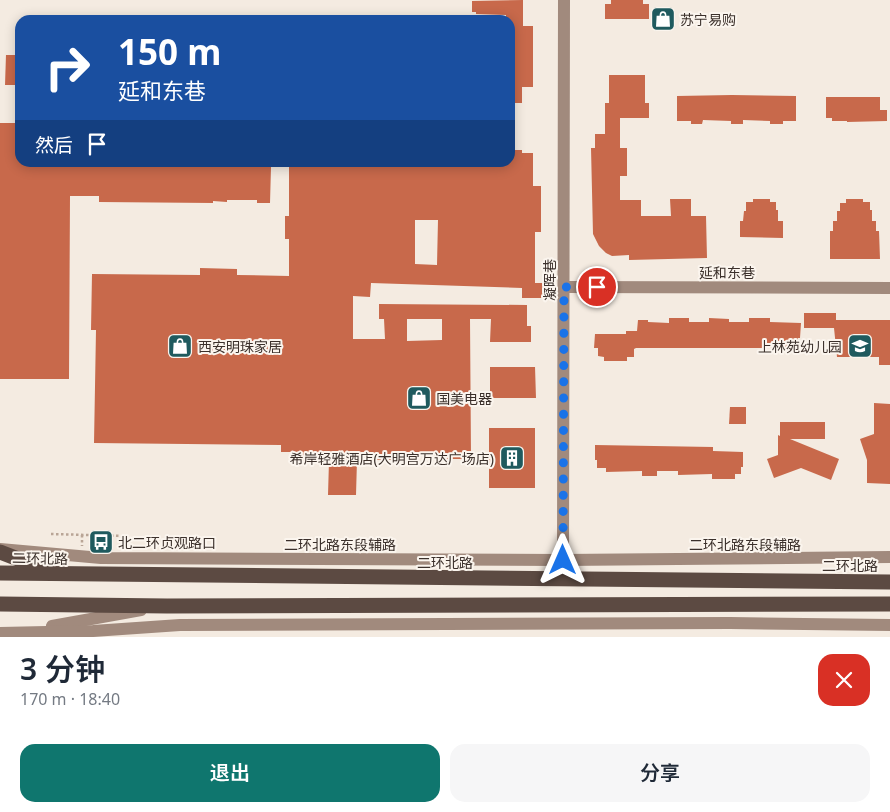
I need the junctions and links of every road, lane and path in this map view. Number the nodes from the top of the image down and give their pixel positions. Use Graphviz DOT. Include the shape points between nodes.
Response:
graph roads {
  1 [pos="564,0"];
  2 [pos="564,287"];
  3 [pos="890,288"];
  4 [pos="51,534"];
  5 [pos="125,536"];
  6 [pos="0,551"];
  7 [pos="890,557"];
  8 [pos="563,560"];
  9 [pos="0,574"];
  10 [pos="60,575"];
  11 [pos="890,582"];
  12 [pos="0,604"];
  13 [pos="890,604"];
  14 [pos="167,606"];
  15 [pos="890,626"];
  16 [pos="6,633"];
  1 -- 2 [label="main road, 凝晖巷"];
  2 -- 3 [label="main road, 延和东巷"];
  2 -- 8 [label="main road, 凝晖巷"];
  4 -- 5 [label="path"];
  6 -- 8 [label="main road, 二环北路东段辅路" via="101,558"];
  6 -- 10 [label="highway"];
  7 -- 8 [label="main road, 二环北路东段辅路"];
  9 -- 10 [label="highway, 二环北路"];
  10 -- 11 [label="highway, 二环北路"];
  12 -- 14 [label="highway"];
  13 -- 14 [label="highway"];
  14 -- 16 [label="main road"];
  15 -- 16 [label="main road" via="730,623 190,625"];
}
